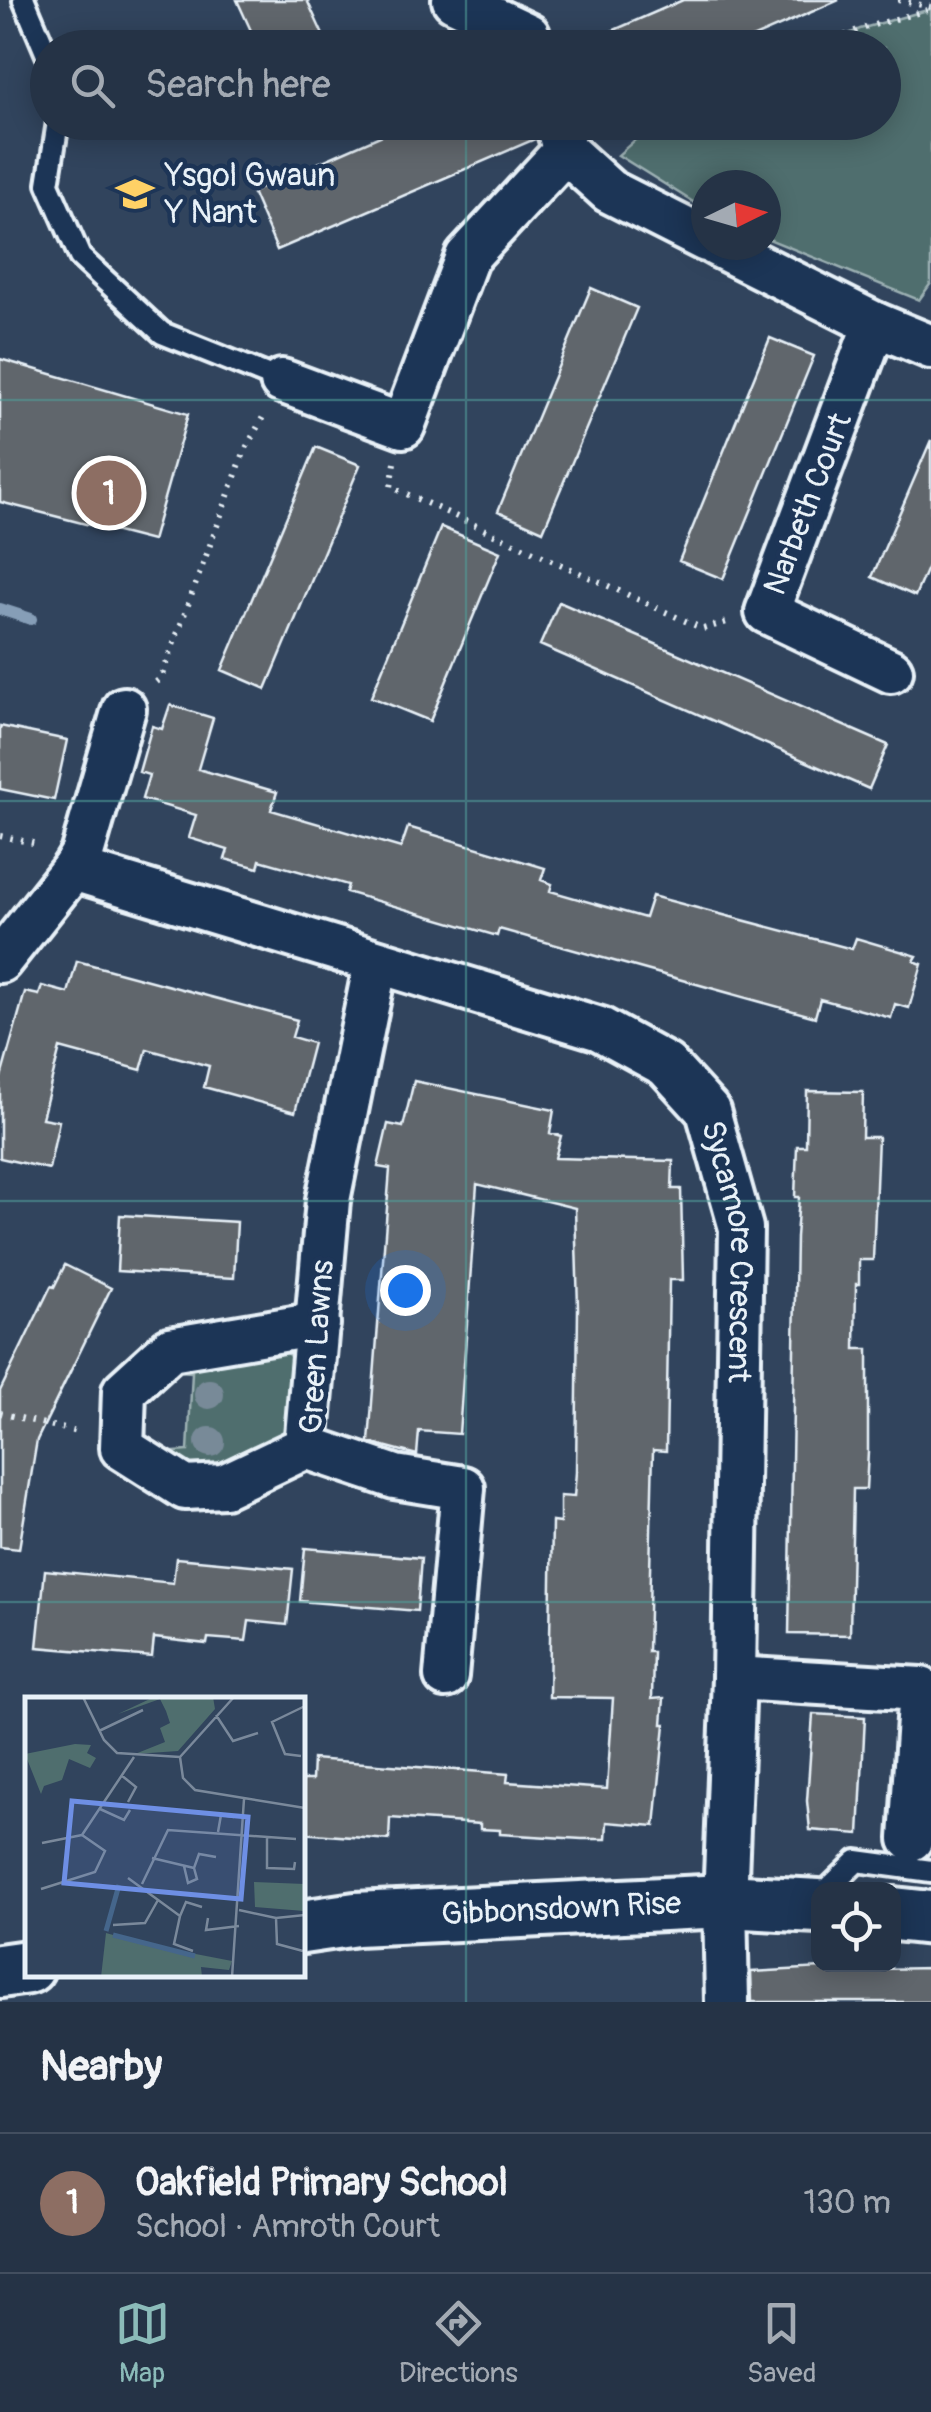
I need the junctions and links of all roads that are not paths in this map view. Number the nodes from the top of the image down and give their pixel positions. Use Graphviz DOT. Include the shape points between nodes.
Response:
graph roads {
  1 [pos="24,0"];
  2 [pos="454,0"];
  3 [pos="534,28"];
  4 [pos="37,30"];
  5 [pos="55,140"];
  6 [pos="559,140"];
  7 [pos="564,140"];
  8 [pos="691,232"];
  9 [pos="747,260"];
  10 [pos="875,324"];
  11 [pos="931,347"];
  12 [pos="282,381"];
  13 [pos="891,670"];
  14 [pos="124,708"];
  15 [pos="73,869"];
  16 [pos="0,961"];
  17 [pos="376,962"];
  18 [pos="318,1324"];
  19 [pos="306,1447"];
  20 [pos="446,1676"];
  21 [pos="734,1678"];
  22 [pos="921,1855"];
  23 [pos="835,1882"];
  24 [pos="811,1899"];
  25 [pos="725,1901"];
  26 [pos="901,1915"];
  27 [pos="931,1918"];
  28 [pos="305,1927"];
  29 [pos="25,1967"];
  30 [pos="0,1971"];
  31 [pos="727,2002"];
  1 -- 4 [label="lane"];
  2 -- 3 [label="street"];
  5 -- 12 [label="lane" via="48,184 80,257 162,332"];
  6 -- 12 [label="street" via="467,257 403,426"];
  7 -- 8 [label="street" via="609,191"];
  9 -- 10 [label="street"];
  10 -- 11 [label="street"];
  10 -- 13 [label="street, Narbeth Court" via="767,612"];
  14 -- 15 [label="street"];
  15 -- 16 [label="street"];
  15 -- 17 [label="street, Sycamore Crescent"];
  17 -- 18 [label="street, Green Lawns" via="328,1200"];
  17 -- 21 [label="street, Sycamore Crescent" via="600,1028 666,1065 708,1111 740,1228"];
  18 -- 19 [label="street, Green Lawns"];
  18 -- 19 [label="street" via="170,1349 124,1391 122,1448 185,1488 224,1486"];
  19 -- 20 [label="street, Green Lawns" via="395,1477 463,1488"];
  21 -- 22 [label="street" via="921,1689"];
  21 -- 25 [label="street, Sycamore Crescent"];
  22 -- 23 [label="lane" via="857,1861"];
  24 -- 25 [label="street, Gibbonsdown Rise"];
  25 -- 28 [label="street, Gibbonsdown Rise"];
  25 -- 31 [label="street, Sycamore Crescent"];
  26 -- 27 [label="street"];
  29 -- 30 [label="street"];
}
